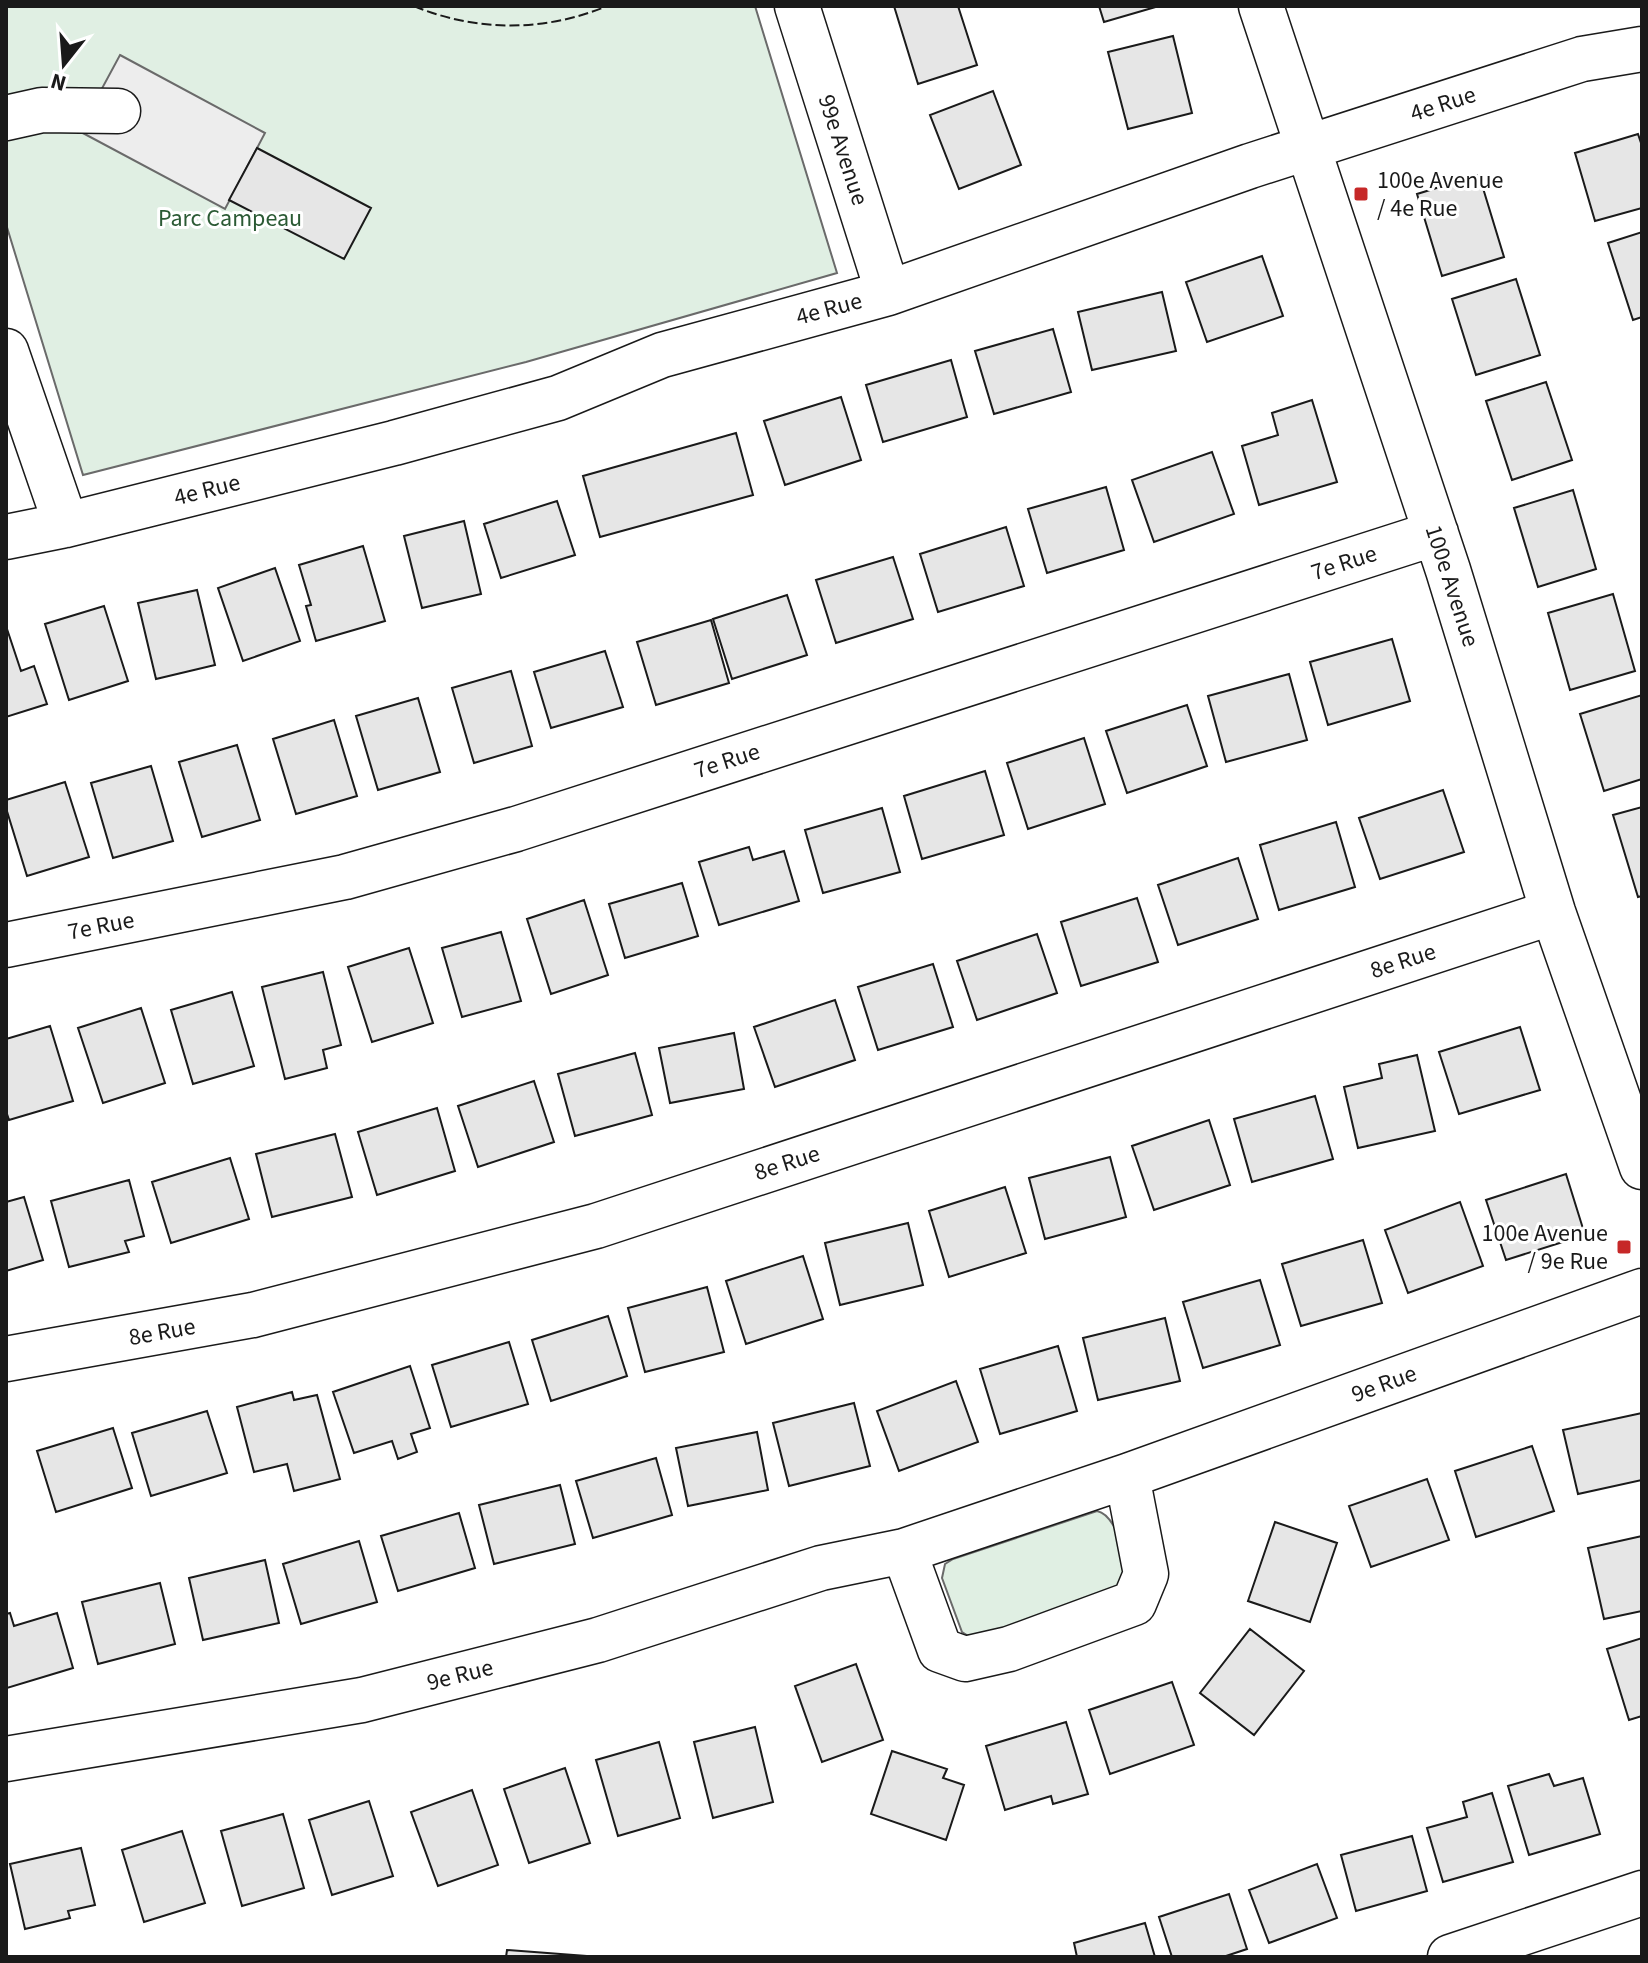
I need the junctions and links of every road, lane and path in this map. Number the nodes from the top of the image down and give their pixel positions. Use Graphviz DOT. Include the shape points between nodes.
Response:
graph roads {
  1 [pos="797,6"];
  2 [pos="1261,6"];
  3 [pos="1642,49"];
  4 [pos="118,111"];
  5 [pos="6,118"];
  6 [pos="1308,147"];
  7 [pos="888,293"];
  8 [pos="6,351"];
  9 [pos="66,525"];
  10 [pos="1436,533"];
  11 [pos="6,537"];
  12 [pos="1553,912"];
  13 [pos="6,945"];
  14 [pos="1642,1167"];
  15 [pos="1642,1291"];
  16 [pos="6,1359"];
  17 [pos="1127,1476"];
  18 [pos="904,1551"];
  19 [pos="6,1759"];
  20 [pos="1642,1893"];
  21 [pos="1450,1957"];
  1 -- 7 [label="street, 99e Avenue"];
  2 -- 6 [label="street, 100e Avenue"];
  3 -- 6 [label="street, 4e Rue" via="1582,59"];
  4 -- 5 [label="street" via="42,110"];
  6 -- 7 [label="street, 4e Rue"];
  6 -- 10 [label="street, 100e Avenue"];
  7 -- 9 [label="street, 4e Rue" via="662,355 558,398"];
  8 -- 9 [label="street"];
  9 -- 11 [label="street, 4e Rue"];
  10 -- 12 [label="street, 100e Avenue"];
  10 -- 13 [label="street, 7e Rue" via="516,829 345,877"];
  12 -- 14 [label="street, 100e Avenue"];
  12 -- 16 [label="street, 8e Rue" via="596,1226 253,1315"];
  15 -- 17 [label="street, 9e Rue"];
  17 -- 18 [label="street, 9e Rue"];
  17 -- 18 [label="street" via="1146,1574 1134,1603 1009,1649 965,1659 940,1650"];
  18 -- 19 [label="street, 9e Rue" via="821,1568 598,1640 362,1700"];
  20 -- 21 [label="street"];
}
